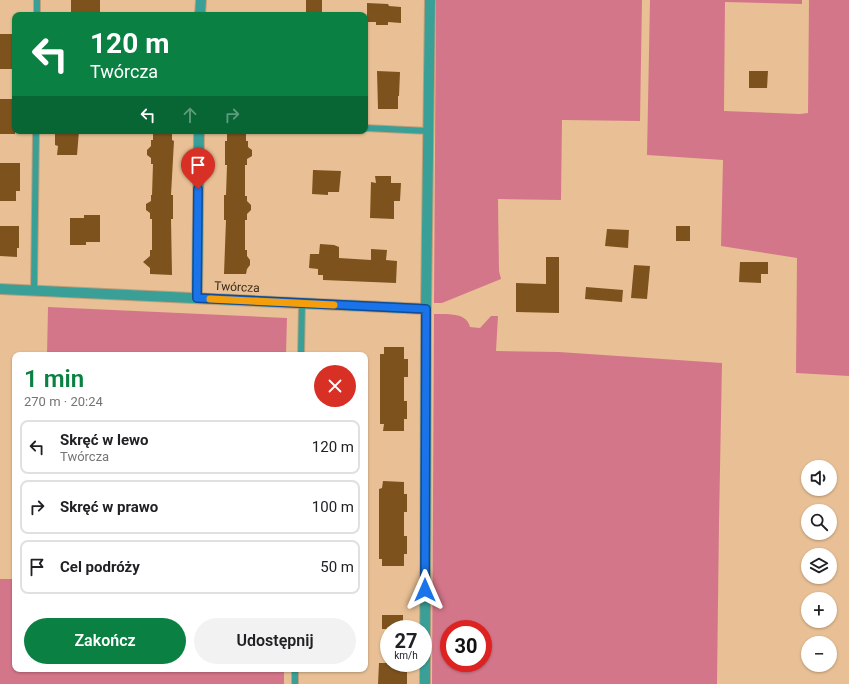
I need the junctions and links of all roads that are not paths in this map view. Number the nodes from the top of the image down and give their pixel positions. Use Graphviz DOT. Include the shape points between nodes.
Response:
graph roads {
  1 [pos="37,0"];
  2 [pos="201,0"];
  3 [pos="430,0"];
  4 [pos="37,12"];
  5 [pos="200,12"];
  6 [pos="368,128"];
  7 [pos="429,131"];
  8 [pos="36,134"];
  9 [pos="199,134"];
  10 [pos="0,289"];
  11 [pos="34,290"];
  12 [pos="197,298"];
  13 [pos="302,303"];
  14 [pos="426,309"];
  15 [pos="301,352"];
  16 [pos="295,672"];
  17 [pos="295,684"];
  18 [pos="425,684"];
  1 -- 4 [label="lane"];
  2 -- 5 [label="street"];
  3 -- 7 [label="street"];
  6 -- 7 [label="lane"];
  7 -- 14 [label="street"];
  8 -- 11 [label="lane"];
  9 -- 12 [label="street"];
  10 -- 11 [label="street, Twórcza"];
  11 -- 12 [label="street, Twórcza"];
  12 -- 13 [label="street, Twórcza"];
  13 -- 14 [label="street, Twórcza"];
  13 -- 15 [label="lane"];
  14 -- 18 [label="street"];
  16 -- 17 [label="lane"];
}
